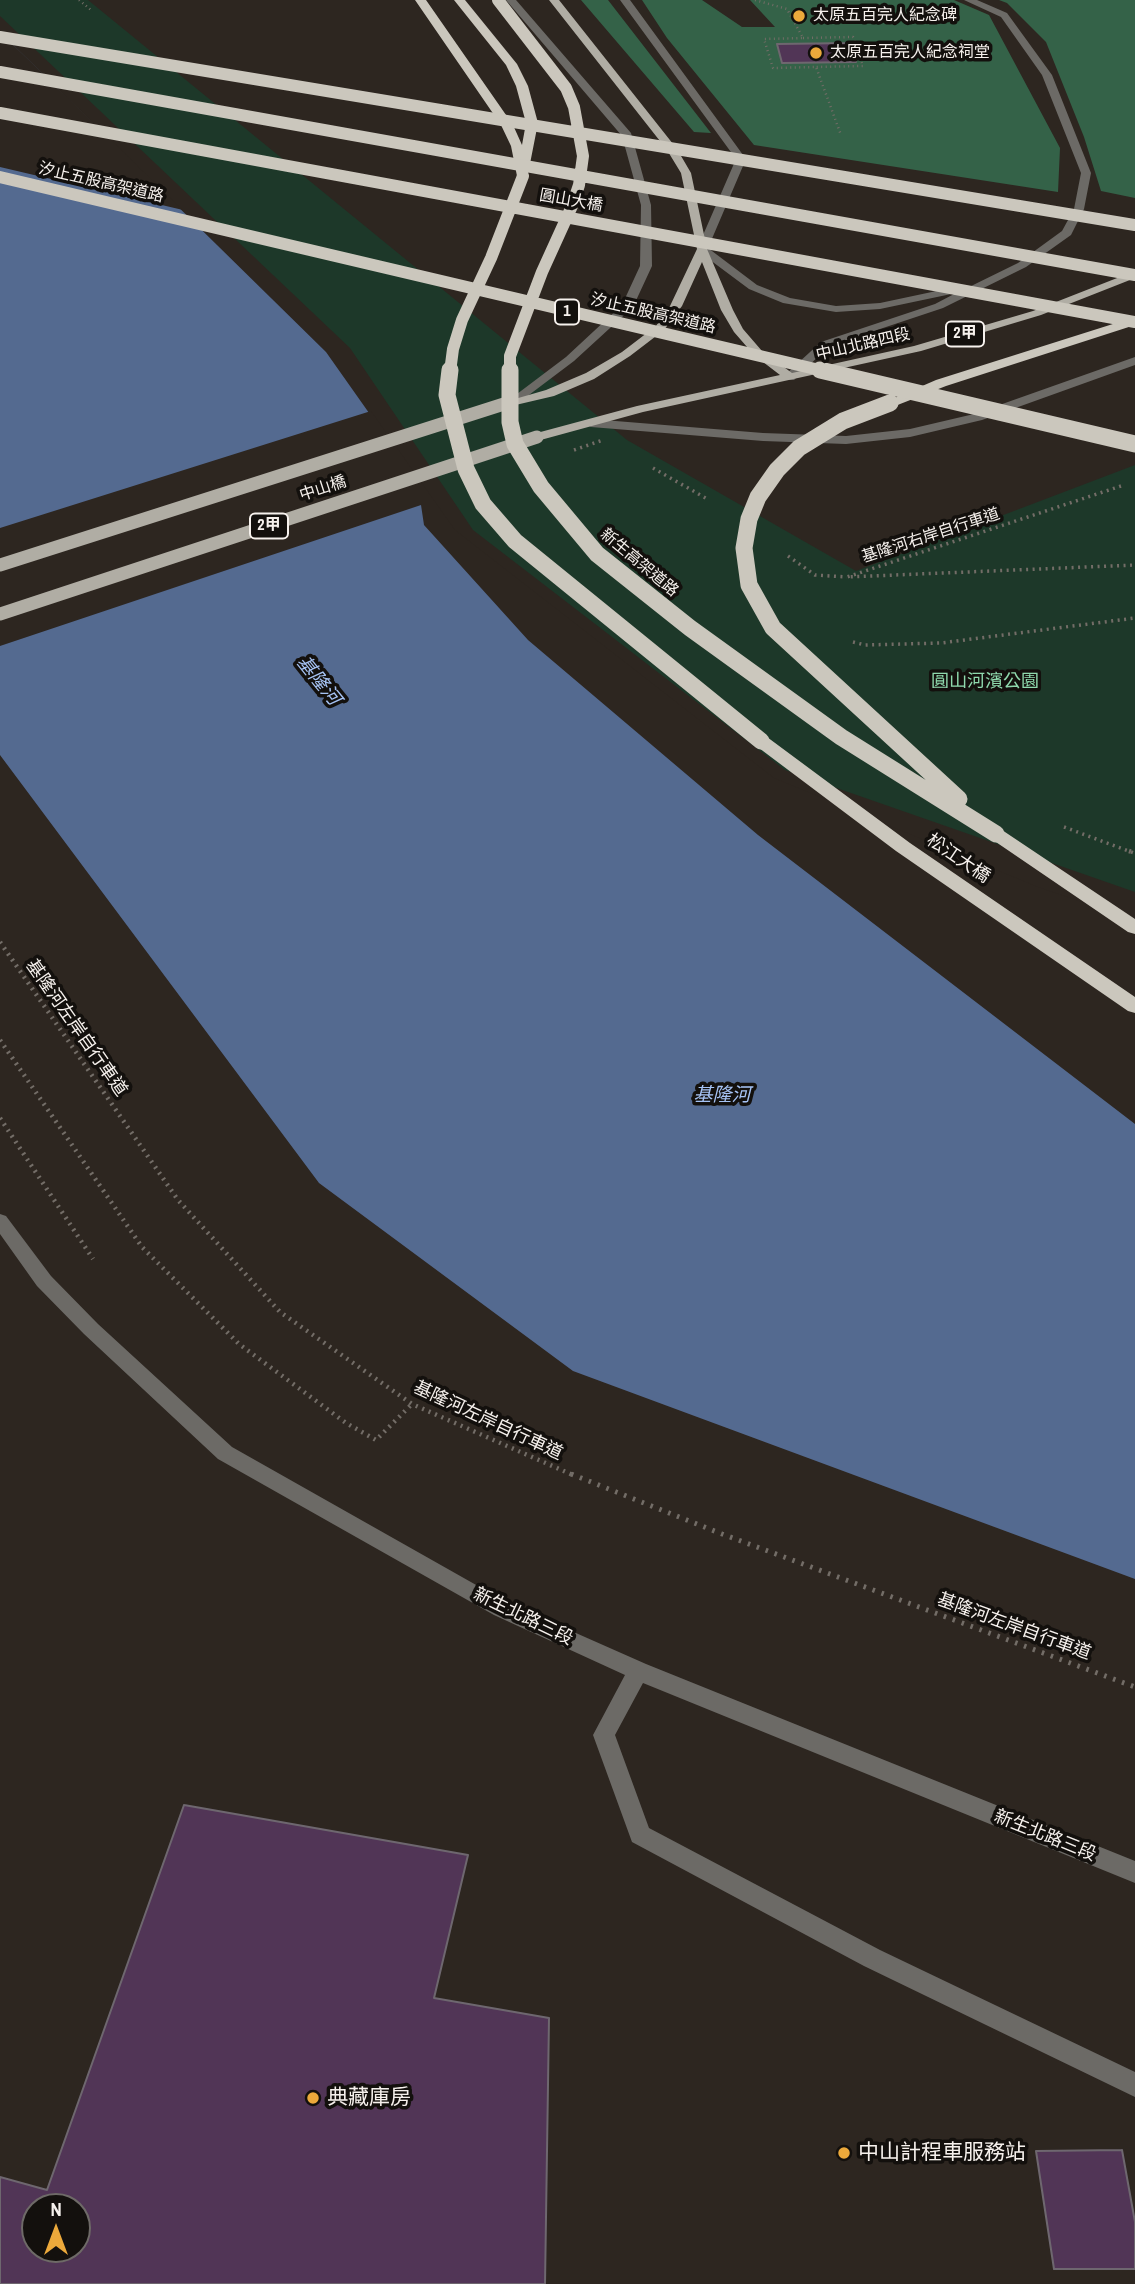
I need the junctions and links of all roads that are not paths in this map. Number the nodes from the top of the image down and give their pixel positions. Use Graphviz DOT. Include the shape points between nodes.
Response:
graph roads {
  1 [pos="419,0"];
  2 [pos="459,0"];
  3 [pos="498,0"];
  4 [pos="511,0"];
  5 [pos="554,0"];
  6 [pos="625,0"];
  7 [pos="969,0"];
  8 [pos="0,37"];
  9 [pos="0,72"];
  10 [pos="0,113"];
  11 [pos="672,149"];
  12 [pos="523,176"];
  13 [pos="0,177"];
  14 [pos="1135,225"];
  15 [pos="702,249"];
  16 [pos="1135,274"];
  17 [pos="974,287"];
  18 [pos="1135,322"];
  19 [pos="1135,361"];
  20 [pos="790,377"];
  21 [pos="512,401"];
  22 [pos="592,423"];
  23 [pos="537,438"];
  24 [pos="1135,444"];
  25 [pos="0,565"];
  26 [pos="0,614"];
  27 [pos="996,834"];
  28 [pos="1135,928"];
  29 [pos="1135,1006"];
  30 [pos="0,1222"];
  31 [pos="638,1671"];
  32 [pos="1135,1872"];
  33 [pos="1135,2085"];
  1 -- 12 [label="highway, bridge" via="507,125"];
  2 -- 12 [label="highway, bridge" via="511,64 522,86 532,123"];
  3 -- 27 [label="highway, 新生高架道路, bridge" via="566,88 583,156 572,206 510,356 509,411 515,444 541,487 597,554 841,737"];
  4 -- 21 [label="street" via="627,135 646,205 646,266 627,307 570,359"];
  5 -- 11 [label="main road"];
  6 -- 15 [label="street" via="741,159"];
  7 -- 17 [label="street" via="1004,15 1047,75 1086,173 1079,209 1067,233 1022,265"];
  8 -- 11 [label="highway, bridge"];
  9 -- 16 [label="highway, 圓山大橋, bridge"];
  10 -- 18 [label="highway, 圓山大橋, bridge"];
  11 -- 14 [label="highway, bridge"];
  11 -- 15 [label="main road" via="686,173"];
  12 -- 29 [label="highway, 松江大橋, bridge" via="462,320 447,395 466,469 483,504 515,541 761,741 903,847"];
  13 -- 24 [label="highway, 汐止五股高架道路 / 1, bridge"];
  15 -- 17 [label="street" via="753,287 788,301 836,309 880,306"];
  15 -- 20 [label="main road" via="738,330 758,353"];
  15 -- 21 [label="main road" via="676,306 660,328 590,376 550,393"];
  16 -- 20 [label="main road, 中山北路四段 / 2甲" via="1024,317 917,349"];
  17 -- 20 [label="street" via="939,306 825,344"];
  18 -- 27 [label="highway, bridge" via="941,383 844,421 799,447 758,497 749,519 744,548 749,585 774,628"];
  19 -- 22 [label="street, 中山北路四段" via="978,417 910,433 846,440 763,438"];
  20 -- 22 [label="main road, 中山北路四段 / 2甲"];
  21 -- 25 [label="main road, 中山橋, bridge"];
  22 -- 23 [label="main road, 中山北路四段 / 2甲"];
  23 -- 26 [label="main road, 中山橋 / 2甲, bridge"];
  27 -- 28 [label="highway"];
  30 -- 31 [label="street, 新生北路三段" via="44,1281 225,1453 502,1609"];
  31 -- 32 [label="street, 新生北路三段"];
  31 -- 33 [label="street" via="604,1735 640,1835 872,1958"];
}
